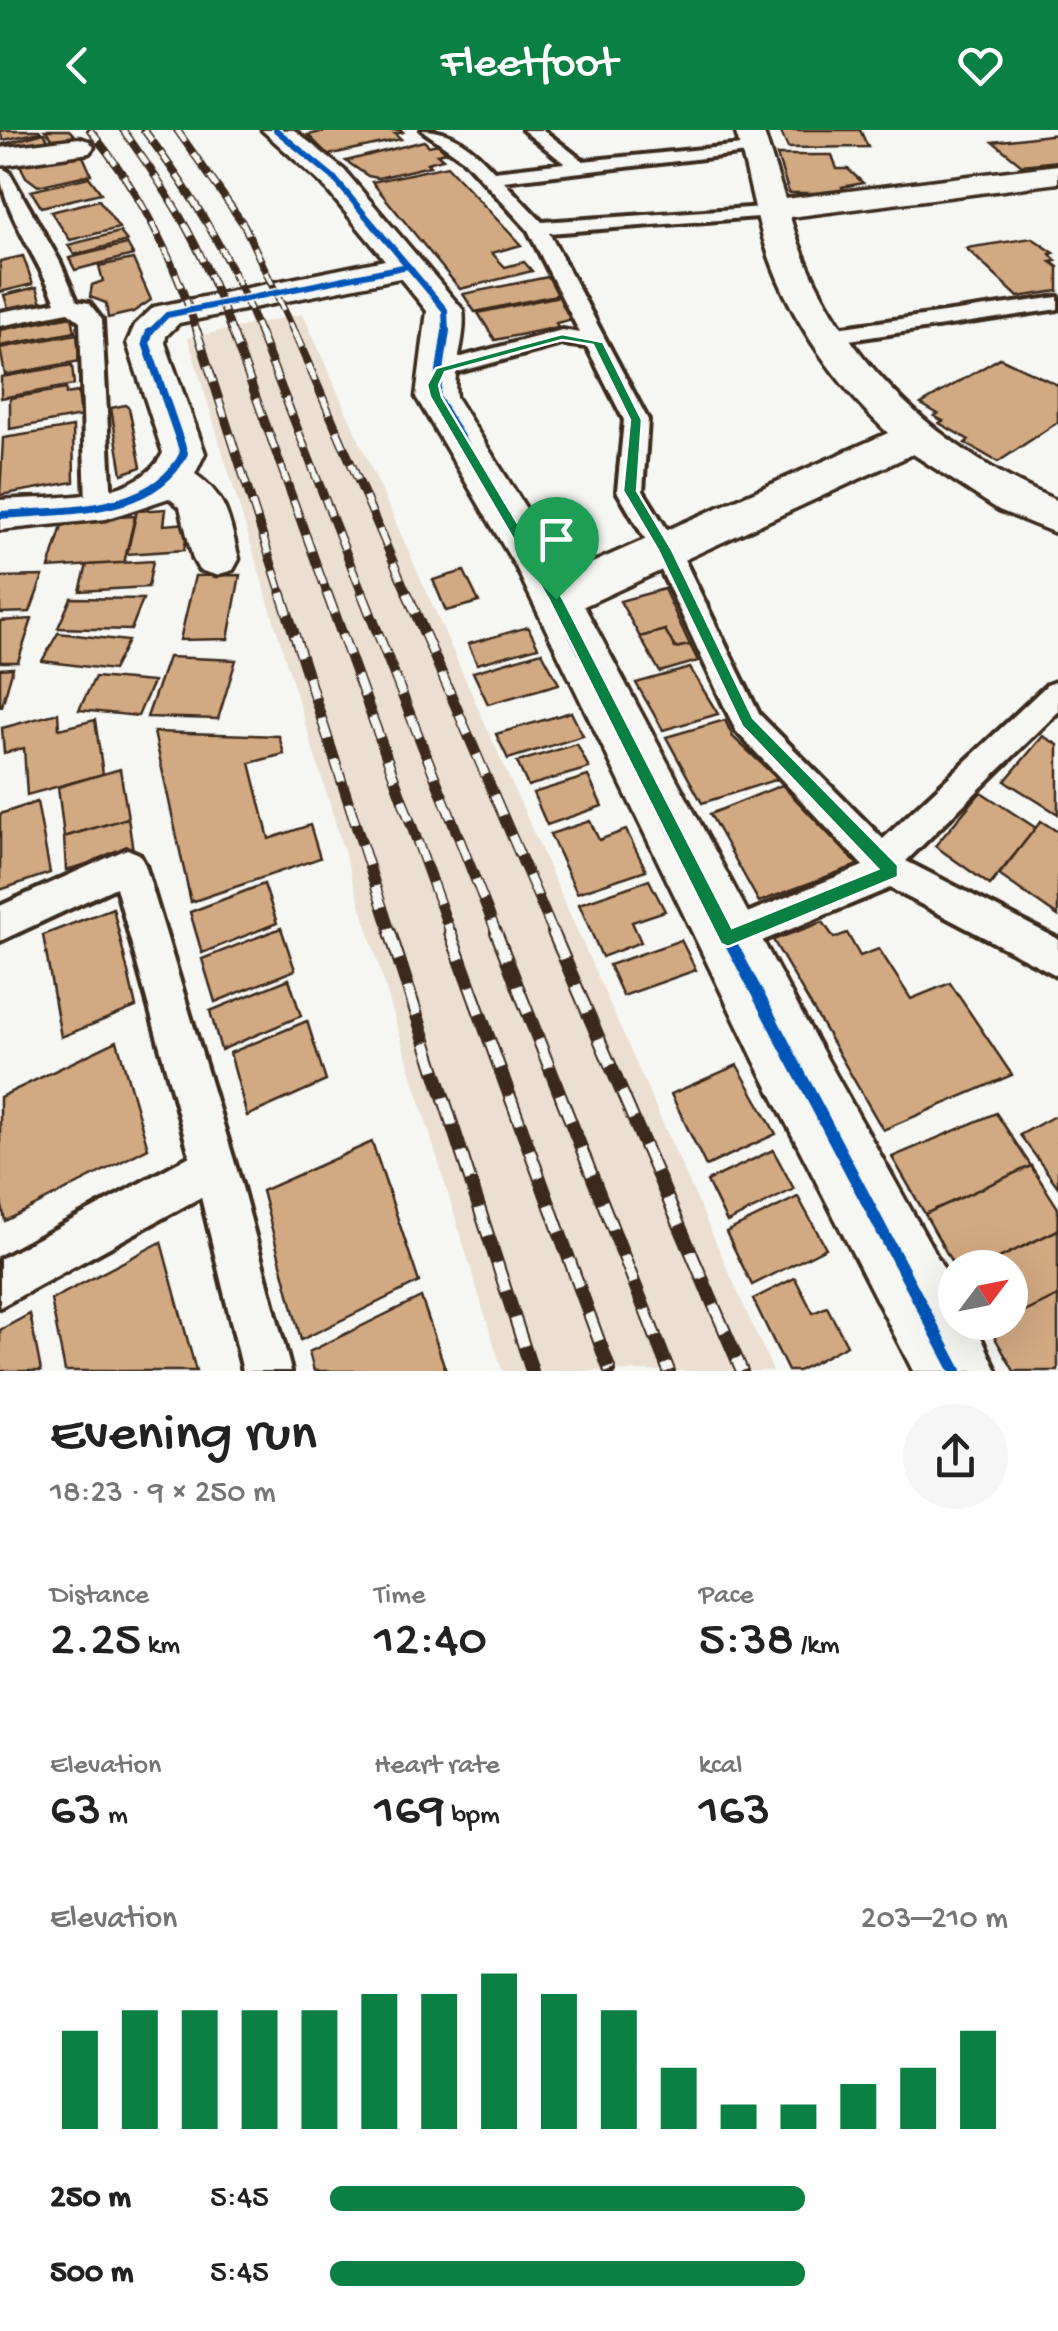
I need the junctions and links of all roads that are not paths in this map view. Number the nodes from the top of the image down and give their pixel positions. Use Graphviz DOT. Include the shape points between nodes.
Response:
graph roads {
  1 [pos="532,130"];
  2 [pos="288,132"];
  3 [pos="447,133"];
  4 [pos="752,138"];
  5 [pos="79,147"];
  6 [pos="0,158"];
  7 [pos="578,165"];
  8 [pos="0,172"];
  9 [pos="1058,174"];
  10 [pos="490,177"];
  11 [pos="771,210"];
  12 [pos="537,228"];
  13 [pos="408,266"];
  14 [pos="1058,303"];
  15 [pos="68,306"];
  16 [pos="0,319"];
  17 [pos="829,336"];
  18 [pos="598,342"];
  19 [pos="440,370"];
  20 [pos="914,437"];
  21 [pos="172,479"];
  22 [pos="99,503"];
  23 [pos="0,516"];
  24 [pos="1058,519"];
  25 [pos="665,550"];
  26 [pos="216,559"];
  27 [pos="556,599"];
  28 [pos="1058,693"];
  29 [pos="886,867"];
  30 [pos="0,924"];
  31 [pos="728,938"];
  32 [pos="1058,958"];
  33 [pos="214,1166"];
  34 [pos="0,1284"];
  35 [pos="267,1371"];
  36 [pos="956,1371"];
  1 -- 7 [label="lane"];
  2 -- 13 [label="street"];
  3 -- 10 [label="lane"];
  4 -- 7 [label="lane"];
  4 -- 11 [label="street"];
  5 -- 6 [label="street"];
  7 -- 10 [label="lane"];
  8 -- 15 [label="lane"];
  9 -- 11 [label="street"];
  10 -- 12 [label="lane"];
  11 -- 12 [label="lane"];
  11 -- 17 [label="street" via="790,267"];
  12 -- 18 [label="lane"];
  13 -- 19 [label="street" via="444,310"];
  13 -- 21 [label="street" via="179,310 155,324 146,343 184,452"];
  14 -- 17 [label="lane"];
  15 -- 16 [label="lane"];
  15 -- 22 [label="lane" via="89,312 91,320"];
  17 -- 20 [label="street"];
  18 -- 19 [label="lane" via="562,337"];
  18 -- 25 [label="lane" via="636,420 630,491"];
  19 -- 27 [label="street" via="436,397"];
  20 -- 24 [label="street" via="1008,497"];
  20 -- 25 [label="street"];
  21 -- 22 [label="street" via="134,498"];
  21 -- 26 [label="street" via="201,500"];
  22 -- 23 [label="street"];
  25 -- 27 [label="street"];
  25 -- 29 [label="lane" via="747,722"];
  27 -- 31 [label="street"];
  28 -- 29 [label="lane"];
  29 -- 31 [label="lane"];
  29 -- 32 [label="lane"];
  30 -- 33 [label="lane" via="127,865"];
  31 -- 36 [label="street"];
  33 -- 34 [label="lane"];
  33 -- 35 [label="lane"];
}
